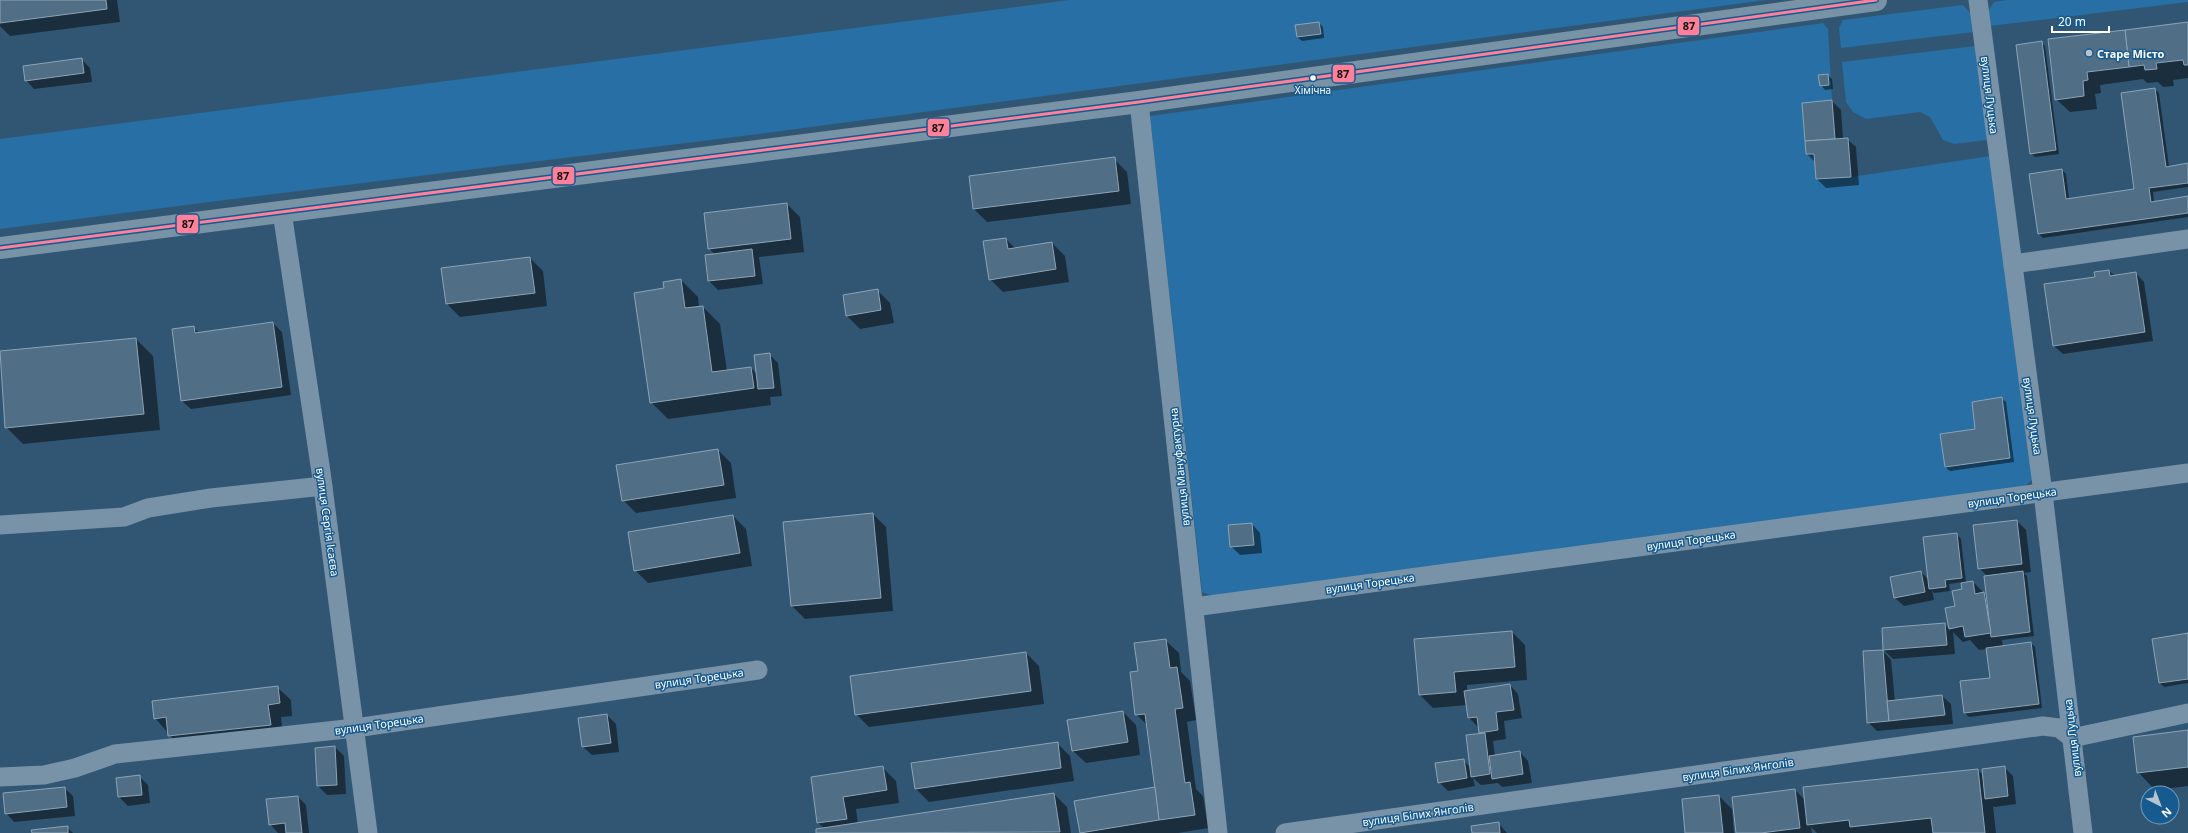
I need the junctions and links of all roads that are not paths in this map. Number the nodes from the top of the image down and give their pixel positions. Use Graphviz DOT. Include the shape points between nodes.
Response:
graph roads {
  1 [pos="1876,0"];
  2 [pos="1978,0"];
  3 [pos="1139,102"];
  4 [pos="282,212"];
  5 [pos="2188,239"];
  6 [pos="0,248"];
  7 [pos="2013,264"];
  8 [pos="2188,473"];
  9 [pos="323,486"];
  10 [pos="2043,493"];
  11 [pos="0,525"];
  12 [pos="1194,606"];
  13 [pos="758,670"];
  14 [pos="2188,713"];
  15 [pos="355,728"];
  16 [pos="2072,738"];
  17 [pos="0,777"];
  18 [pos="368,833"];
  19 [pos="1218,833"];
  20 [pos="1284,833"];
  21 [pos="2083,833"];
  1 -- 3 [label="main road"];
  2 -- 7 [label="street, вулиця Луцька"];
  3 -- 4 [label="main road"];
  3 -- 12 [label="street, вулиця Мануфактурна"];
  4 -- 6 [label="main road"];
  4 -- 9 [label="street, вулиця Сергія Ісаєва"];
  5 -- 7 [label="street"];
  7 -- 10 [label="street, вулиця Луцька"];
  8 -- 10 [label="street, вулиця Торецька"];
  9 -- 11 [label="street" via="148,508 124,517"];
  9 -- 15 [label="street, вулиця Сергія Ісаєва"];
  10 -- 12 [label="street, вулиця Торецька"];
  10 -- 16 [label="street, вулиця Луцька"];
  12 -- 19 [label="street, вулиця Мануфактурна"];
  13 -- 15 [label="street, вулиця Торецька"];
  14 -- 16 [label="street"];
  15 -- 17 [label="street, вулиця Торецька" via="115,754 75,768 44,775"];
  15 -- 18 [label="street, вулиця Сергія Ісаєва"];
  16 -- 20 [label="street, вулиця Білих Янголів" via="2059,728 2043,726"];
  16 -- 21 [label="street, вулиця Луцька"];
}
